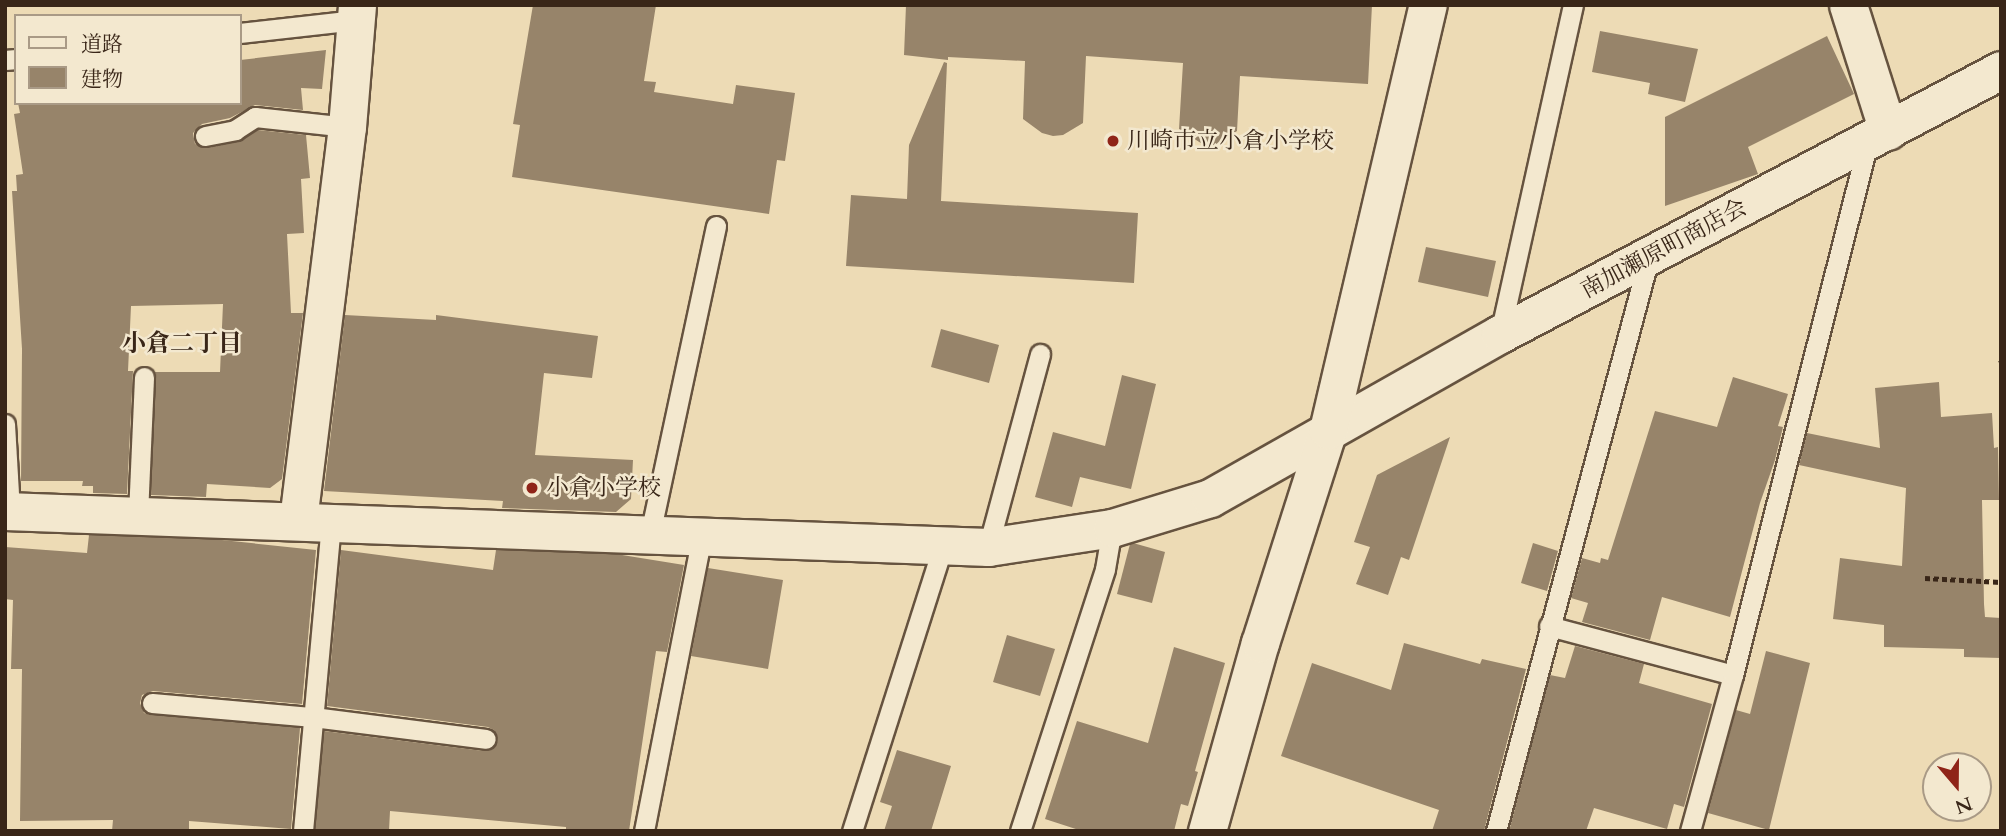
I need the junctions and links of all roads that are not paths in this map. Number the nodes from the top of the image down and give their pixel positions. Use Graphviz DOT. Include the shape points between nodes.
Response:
graph roads {
  1 [pos="1428,5"];
  2 [pos="1573,5"];
  3 [pos="1848,5"];
  4 [pos="356,13"];
  5 [pos="242,33"];
  6 [pos="2001,70"];
  7 [pos="347,127"];
  8 [pos="205,136"];
  9 [pos="1878,136"];
  10 [pos="716,226"];
  11 [pos="1649,257"];
  12 [pos="1500,334"];
  13 [pos="1040,354"];
  14 [pos="144,377"];
  15 [pos="5,424"];
  16 [pos="1328,430"];
  17 [pos="7,511"];
  18 [pos="138,515"];
  19 [pos="315,521"];
  20 [pos="1112,528"];
  21 [pos="650,534"];
  22 [pos="702,536"];
  23 [pos="943,545"];
  24 [pos="988,547"];
  25 [pos="1549,626"];
  26 [pos="1733,675"];
  27 [pos="152,703"];
  28 [pos="313,717"];
  29 [pos="486,739"];
  30 [pos="303,831"];
  31 [pos="645,831"];
  32 [pos="852,831"];
  33 [pos="1020,831"];
  34 [pos="1207,831"];
  35 [pos="1496,831"];
  36 [pos="1690,831"];
  1 -- 16 [label="street"];
  2 -- 12 [label="lane"];
  3 -- 9 [label="street"];
  4 -- 5 [label="lane"];
  4 -- 7 [label="street"];
  6 -- 9 [label="street, 南加瀬原町商店会"];
  7 -- 8 [label="lane" via="255,117 235,130"];
  7 -- 19 [label="street"];
  9 -- 11 [label="street, 南加瀬原町商店会"];
  9 -- 26 [label="lane"];
  10 -- 21 [label="lane"];
  11 -- 12 [label="street, 南加瀬原町商店会"];
  11 -- 25 [label="lane"];
  12 -- 16 [label="street, 南加瀬原町商店会"];
  13 -- 24 [label="lane"];
  14 -- 18 [label="lane"];
  15 -- 17 [label="lane"];
  16 -- 20 [label="street, 南加瀬原町商店会" via="1210,498"];
  16 -- 34 [label="street" via="1260,643"];
  17 -- 18 [label="street, 南加瀬原町商店会"];
  18 -- 19 [label="street, 南加瀬原町商店会"];
  19 -- 21 [label="street, 南加瀬原町商店会"];
  19 -- 28 [label="lane"];
  20 -- 24 [label="street, 南加瀬原町商店会"];
  20 -- 33 [label="lane" via="1105,569"];
  21 -- 22 [label="street, 南加瀬原町商店会"];
  22 -- 23 [label="street, 南加瀬原町商店会"];
  22 -- 31 [label="lane"];
  23 -- 24 [label="street, 南加瀬原町商店会"];
  23 -- 32 [label="lane"];
  25 -- 26 [label="lane"];
  25 -- 35 [label="lane"];
  26 -- 36 [label="lane"];
  27 -- 28 [label="lane"];
  28 -- 29 [label="lane"];
  28 -- 30 [label="lane"];
}
